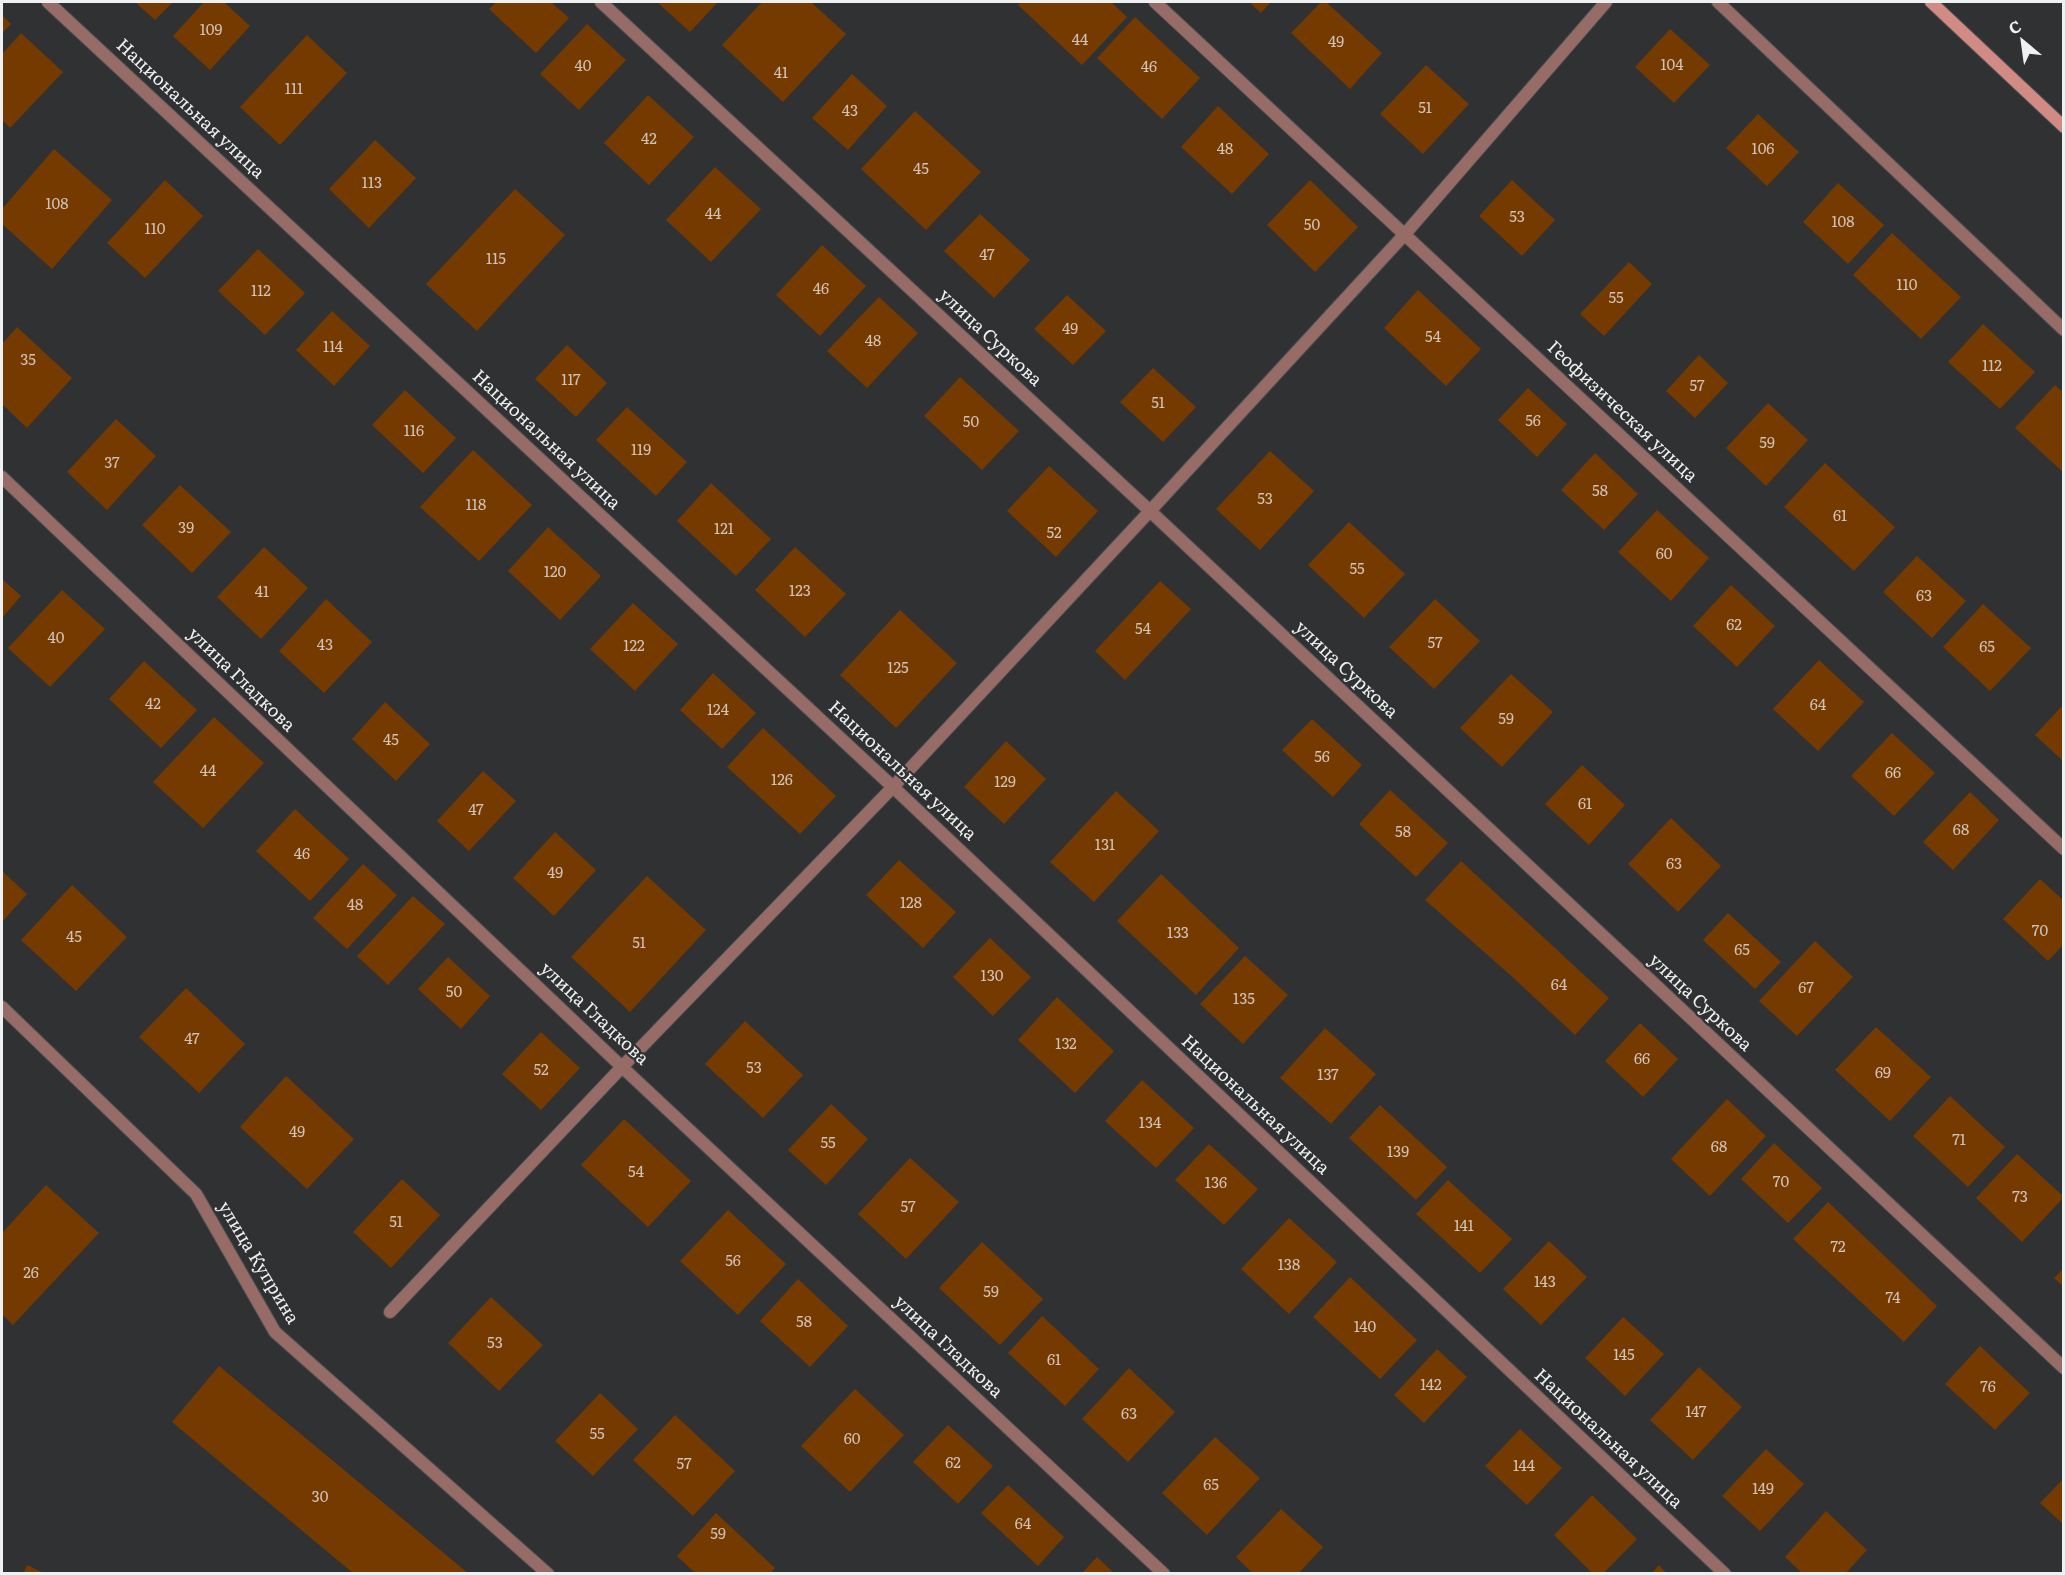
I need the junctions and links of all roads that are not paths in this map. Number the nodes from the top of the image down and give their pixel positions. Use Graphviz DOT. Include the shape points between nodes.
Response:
graph roads {
  1 [pos="48,2"];
  2 [pos="600,2"];
  3 [pos="1155,2"];
  4 [pos="1606,2"];
  5 [pos="1718,2"];
  6 [pos="1931,2"];
  7 [pos="2064,127"];
  8 [pos="1405,234"];
  9 [pos="2064,330"];
  10 [pos="2,477"];
  11 [pos="1150,511"];
  12 [pos="893,787"];
  13 [pos="2064,849"];
  14 [pos="2,1007"];
  15 [pos="622,1067"];
  16 [pos="390,1312"];
  17 [pos="2064,1368"];
  18 [pos="548,1574"];
  19 [pos="1164,1574"];
  20 [pos="1725,1574"];
  1 -- 12 [label="street, Национальная улица"];
  2 -- 11 [label="street, улица Суркова"];
  3 -- 8 [label="street, Геофизическая улица"];
  4 -- 8 [label="street"];
  5 -- 9 [label="street"];
  6 -- 7 [label="main road"];
  8 -- 11 [label="street"];
  8 -- 13 [label="street, Геофизическая улица"];
  10 -- 15 [label="street, улица Гладкова"];
  11 -- 12 [label="street"];
  11 -- 17 [label="street, улица Суркова"];
  12 -- 15 [label="street"];
  12 -- 20 [label="street, Национальная улица"];
  14 -- 18 [label="street, улица Куприна" via="196,1194 275,1332"];
  15 -- 16 [label="street"];
  15 -- 19 [label="street, улица Гладкова"];
}
